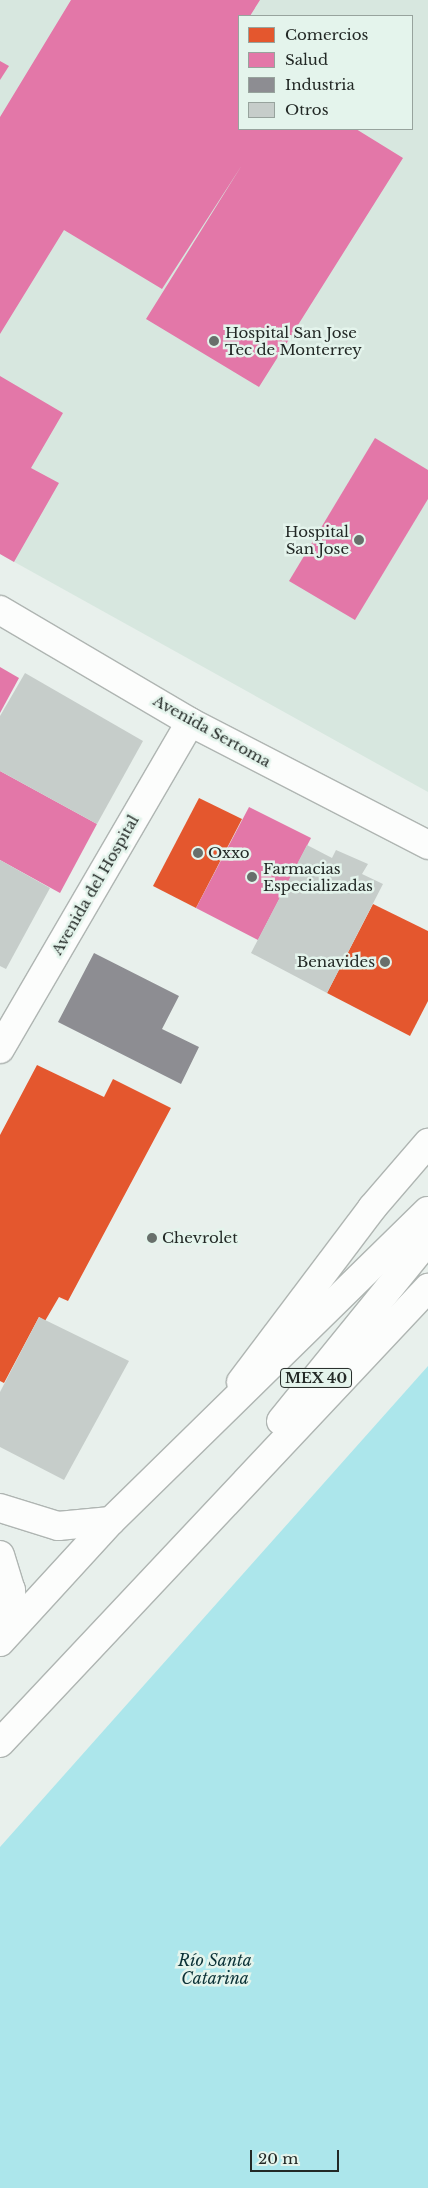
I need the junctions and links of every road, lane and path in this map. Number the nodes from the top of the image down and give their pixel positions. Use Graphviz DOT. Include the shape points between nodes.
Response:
graph roads {
  1 [pos="0,610"];
  2 [pos="190,722"];
  3 [pos="428,845"];
  4 [pos="0,1049"];
  5 [pos="428,1144"];
  6 [pos="428,1211"];
  7 [pos="428,1240"];
  8 [pos="428,1288"];
  9 [pos="203,1433"];
  10 [pos="0,1508"];
  11 [pos="111,1521"];
  12 [pos="211,1521"];
  13 [pos="0,1556"];
  14 [pos="6,1634"];
  15 [pos="0,1743"];
  1 -- 2 [label="main road, Avenida Sertoma"];
  2 -- 3 [label="main road, Avenida Sertoma"];
  2 -- 4 [label="main road, Avenida del Hospital"];
  5 -- 9 [label="main road" via="372,1208"];
  6 -- 9 [label="main road"];
  7 -- 12 [label="main road, MEX 40" via="276,1427"];
  8 -- 12 [label="main road"];
  9 -- 11 [label="main road"];
  10 -- 11 [label="main road" via="58,1526"];
  11 -- 14 [label="main road"];
  12 -- 15 [label="main road, MEX 40"];
  13 -- 14 [label="main road" via="10,1590"];
}
